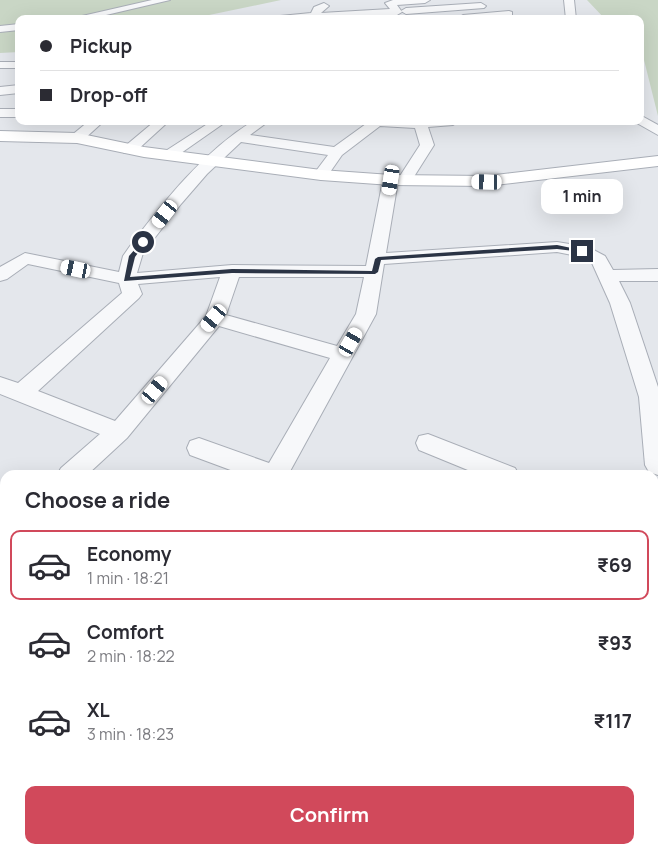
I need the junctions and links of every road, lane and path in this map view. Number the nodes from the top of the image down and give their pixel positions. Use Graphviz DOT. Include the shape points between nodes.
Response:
graph roads {
  1 [pos="165,0"];
  2 [pos="425,0"];
  3 [pos="570,0"];
  4 [pos="481,6"];
  5 [pos="397,12"];
  6 [pos="510,13"];
  7 [pos="93,15"];
  8 [pos="348,15"];
  9 [pos="491,15"];
  10 [pos="574,15"];
  11 [pos="15,27"];
  12 [pos="0,29"];
  13 [pos="0,65"];
  14 [pos="15,65"];
  15 [pos="15,89"];
  16 [pos="0,91"];
  17 [pos="15,113"];
  18 [pos="0,114"];
  19 [pos="644,122"];
  20 [pos="93,125"];
  21 [pos="158,125"];
  22 [pos="214,125"];
  23 [pos="257,125"];
  24 [pos="373,125"];
  25 [pos="420,125"];
  26 [pos="658,131"];
  27 [pos="0,136"];
  28 [pos="77,138"];
  29 [pos="239,138"];
  30 [pos="130,150"];
  31 [pos="337,152"];
  32 [pos="169,155"];
  33 [pos="212,161"];
  34 [pos="658,161"];
  35 [pos="321,175"];
  36 [pos="398,180"];
  37 [pos="0,254"];
  38 [pos="24,258"];
  39 [pos="377,266"];
  40 [pos="232,271"];
  41 [pos="658,274"];
  42 [pos="0,275"];
  43 [pos="607,276"];
  44 [pos="126,279"];
  45 [pos="214,318"];
  46 [pos="343,355"];
  47 [pos="0,385"];
  48 [pos="22,393"];
  49 [pos="119,432"];
  50 [pos="428,444"];
  51 [pos="199,448"];
  52 [pos="658,465"];
  53 [pos="76,470"];
  54 [pos="255,470"];
  55 [pos="268,470"];
  56 [pos="493,470"];
  1 -- 7 [label="street"];
  2 -- 5 [label="street" via="390,3"];
  3 -- 10 [label="street"];
  4 -- 5 [label="street"];
  5 -- 8 [label="street"];
  6 -- 9 [label="street"];
  11 -- 12 [label="street"];
  13 -- 14 [label="street"];
  15 -- 16 [label="street"];
  17 -- 18 [label="street"];
  19 -- 26 [label="street"];
  20 -- 28 [label="street"];
  21 -- 30 [label="street"];
  22 -- 32 [label="street"];
  23 -- 29 [label="street"];
  24 -- 31 [label="street"];
  25 -- 36 [label="street" via="427,145"];
  27 -- 28 [label="street"];
  28 -- 30 [label="street"];
  29 -- 31 [label="street"];
  29 -- 33 [label="street"];
  30 -- 32 [label="street"];
  31 -- 35 [label="street"];
  32 -- 33 [label="street"];
  33 -- 35 [label="street"];
  33 -- 44 [label="street" via="132,256"];
  34 -- 36 [label="street" via="487,182"];
  35 -- 36 [label="street"];
  36 -- 39 [label="street"];
  37 -- 38 [label="street"];
  38 -- 42 [label="street"];
  38 -- 44 [label="street"];
  39 -- 40 [label="street"];
  39 -- 43 [label="street" via="557,247 591,255 599,260"];
  39 -- 46 [label="street" via="366,314"];
  40 -- 44 [label="street"];
  40 -- 45 [label="street"];
  41 -- 43 [label="street"];
  43 -- 52 [label="street" via="620,303 650,397"];
  44 -- 48 [label="street" via="132,294"];
  45 -- 46 [label="street"];
  45 -- 49 [label="street"];
  46 -- 55 [label="street"];
  47 -- 48 [label="street"];
  48 -- 49 [label="street"];
  49 -- 53 [label="street"];
  50 -- 56 [label="street"];
  51 -- 54 [label="street"];
}
